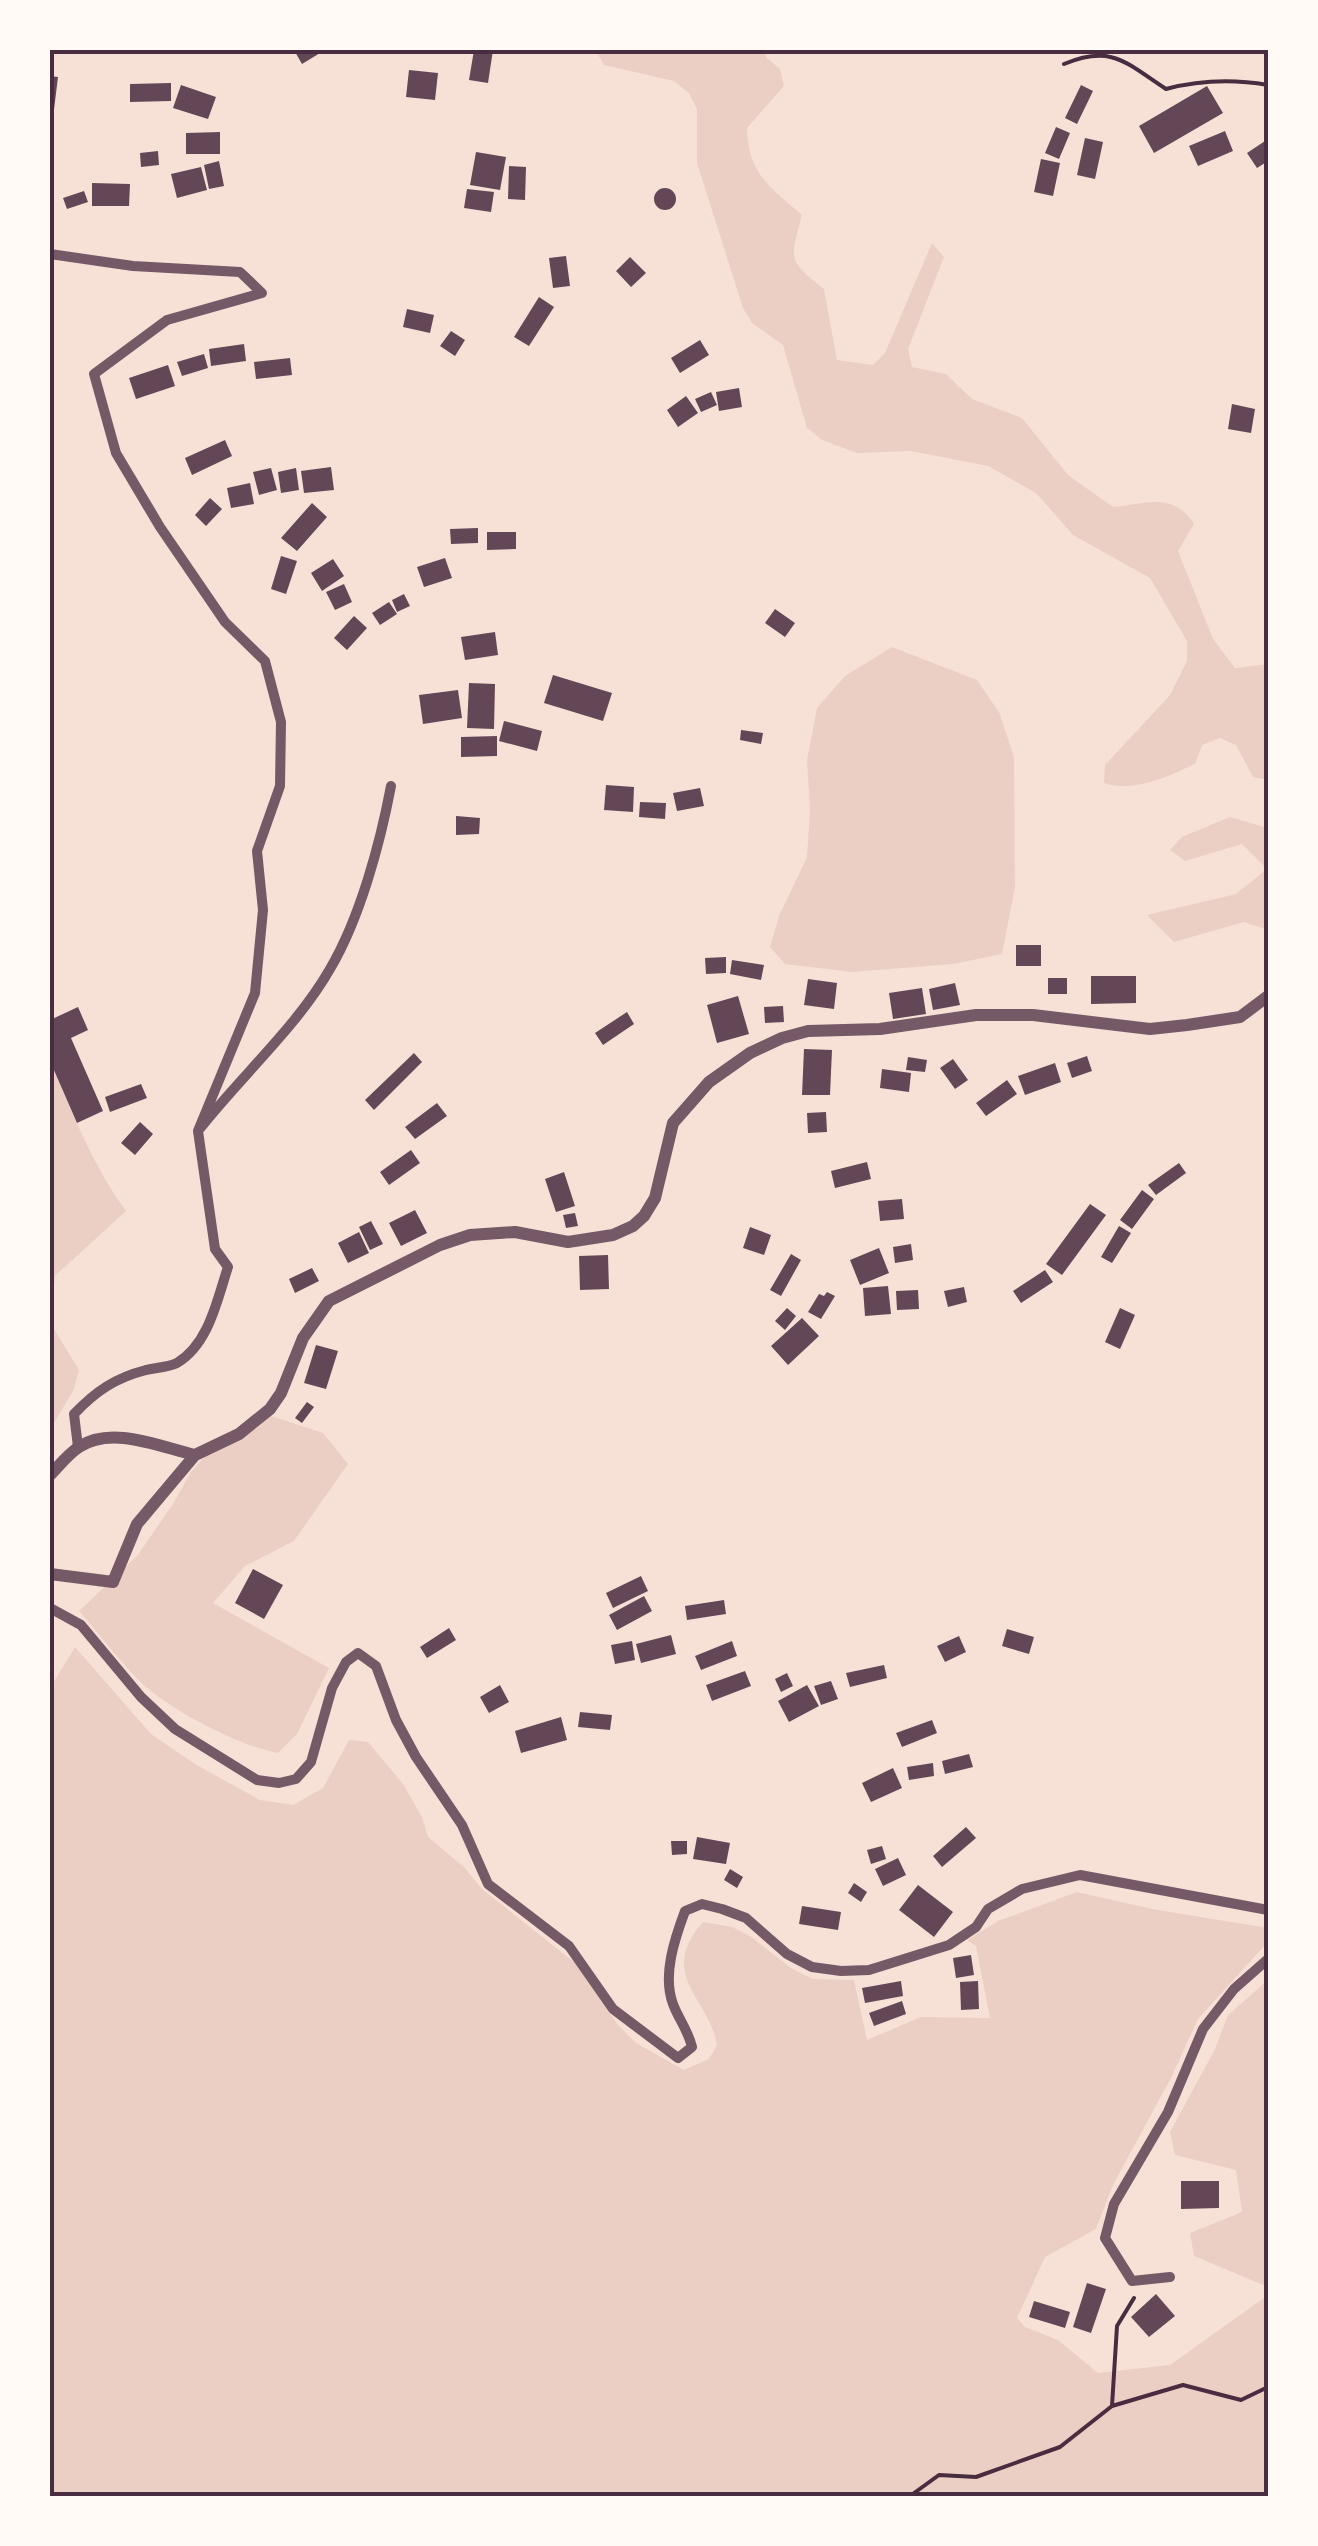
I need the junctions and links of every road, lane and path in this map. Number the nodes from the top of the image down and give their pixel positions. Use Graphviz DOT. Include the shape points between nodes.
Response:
graph roads {
  1 [pos="1064,64"];
  2 [pos="1268,85"];
  3 [pos="50,254"];
  4 [pos="391,786"];
  5 [pos="1268,996"];
  6 [pos="198,1131"];
  7 [pos="78,1447"];
  8 [pos="195,1456"];
  9 [pos="50,1475"];
  10 [pos="50,1574"];
  11 [pos="50,1608"];
  12 [pos="1268,1910"];
  13 [pos="1268,1959"];
  14 [pos="1170,2278"];
  15 [pos="1146,2280"];
  16 [pos="1268,2388"];
  17 [pos="1112,2406"];
  18 [pos="910,2496"];
  1 -- 2 [label="path" via="1088,54 1114,56 1166,89 1203,81"];
  3 -- 6 [label="street" via="240,272 262,292 167,320 94,374 116,453 226,622 265,661 280,722 280,786 258,851 263,910 254,994"];
  4 -- 6 [label="street" via="350,926 330,970"];
  5 -- 8 [label="street" via="1240,1017 1150,1030 976,1015 782,1038 708,1082 688,1104 673,1123 654,1198 633,1226 568,1242 515,1232 470,1235 347,1290 319,1314 270,1409"];
  6 -- 7 [label="street" via="215,1249 228,1268 213,1316 176,1363 123,1376 94,1392 74,1414"];
  7 -- 8 [label="street" via="119,1438"];
  7 -- 9 [label="street"];
  8 -- 10 [label="street" via="137,1524 113,1582"];
  11 -- 12 [label="street" via="80,1625 174,1729 256,1780 296,1779 312,1762 324,1713 346,1662 358,1653 376,1666 416,1757 462,1826 488,1884 569,1946 614,2009 678,2058 692,2047 673,2004 669,1972 685,1911 702,1904 746,1918 812,1967 842,1972 949,1945 1022,1888 1080,1875"];
  13 -- 15 [label="street" via="1203,2029 1168,2112 1114,2204 1106,2238 1111,2252 1132,2281"];
  14 -- 15 [label="street"];
  15 -- 17 [label="path" via="1117,2326"];
  16 -- 17 [label="path" via="1240,2400 1183,2385"];
  17 -- 18 [label="path" via="1060,2447 976,2477 940,2475"];
}
